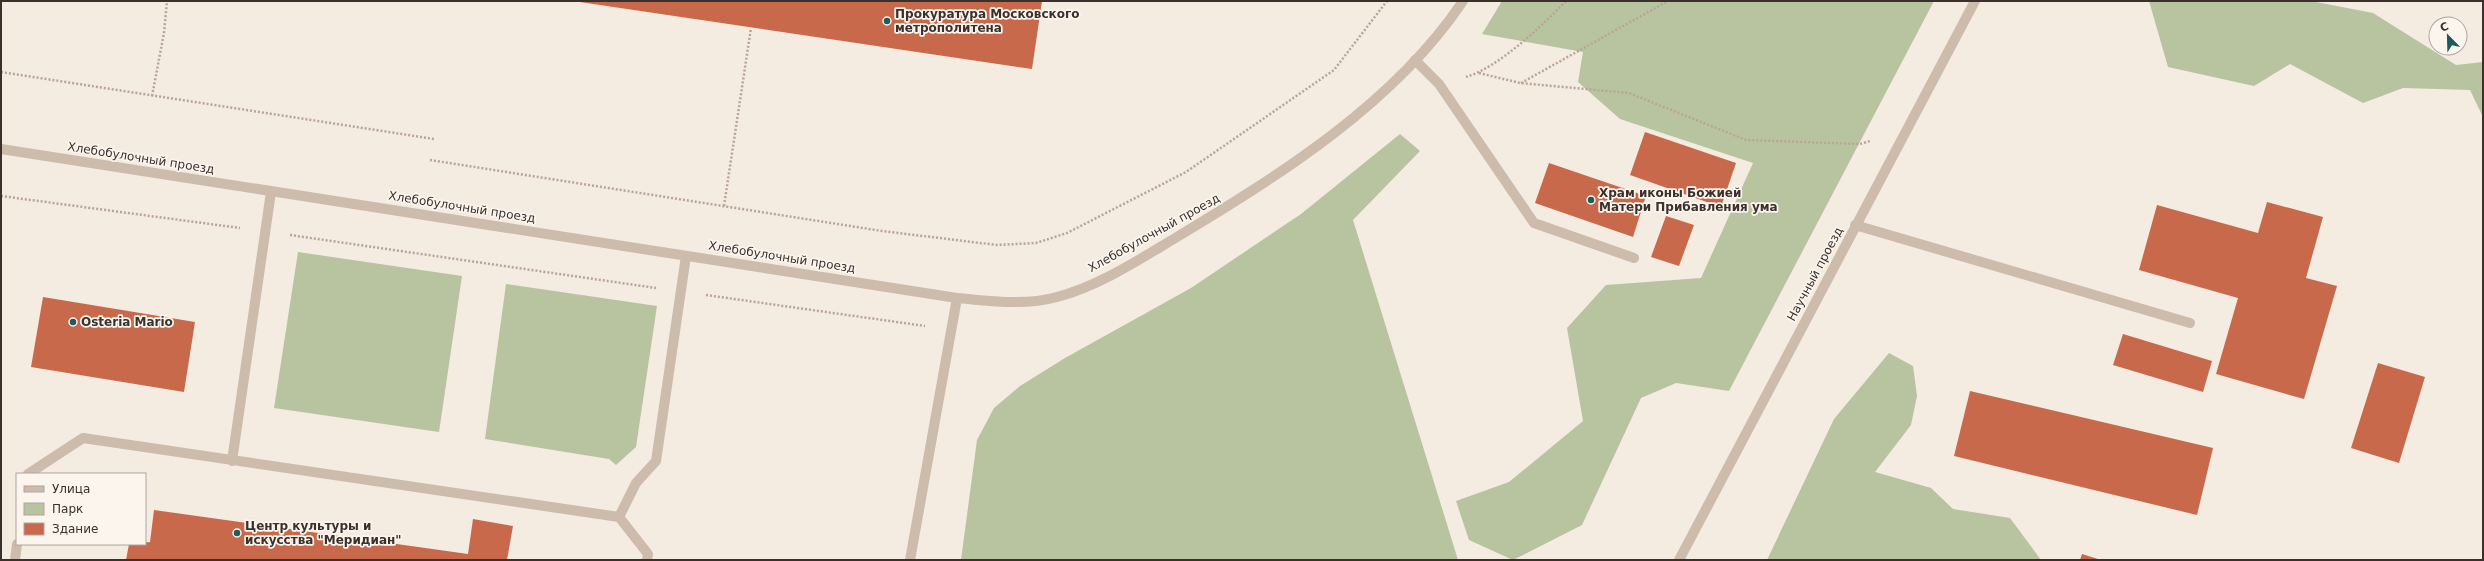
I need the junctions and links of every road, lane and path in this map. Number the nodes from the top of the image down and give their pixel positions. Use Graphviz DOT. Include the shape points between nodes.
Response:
graph roads {
  1 [pos="167,1"];
  2 [pos="1387,1"];
  3 [pos="1462,1"];
  4 [pos="1566,1"];
  5 [pos="1668,1"];
  6 [pos="1975,1"];
  7 [pos="751,28"];
  8 [pos="1415,60"];
  9 [pos="1,72"];
  10 [pos="1479,73"];
  11 [pos="1520,83"];
  12 [pos="1439,84"];
  13 [pos="152,96"];
  14 [pos="434,139"];
  15 [pos="1874,140"];
  16 [pos="1,149"];
  17 [pos="430,160"];
  18 [pos="271,192"];
  19 [pos="1,196"];
  20 [pos="724,206"];
  21 [pos="1856,225"];
  22 [pos="265,232"];
  23 [pos="686,256"];
  24 [pos="1634,258"];
  25 [pos="680,292"];
  26 [pos="957,298"];
  27 [pos="2190,323"];
  28 [pos="951,329"];
  29 [pos="232,461"];
  30 [pos="30,473"];
  31 [pos="619,516"];
  32 [pos="17,545"];
  33 [pos="15,560"];
  34 [pos="647,560"];
  35 [pos="910,560"];
  36 [pos="1678,560"];
  1 -- 13 [label="path" via="164,33"];
  2 -- 20 [label="path" via="1334,70 1186,172 1068,233 1049,240 1014,245 959,242"];
  3 -- 8 [label="street, Хлебобулочный проезд"];
  4 -- 10 [label="path" via="1540,28"];
  5 -- 11 [label="path"];
  6 -- 21 [label="street, Научный проезд"];
  7 -- 20 [label="path"];
  8 -- 12 [label="street"];
  8 -- 26 [label="street, Хлебобулочный проезд" via="1354,118 1253,191 1103,279 1058,297 1024,302"];
  9 -- 13 [label="path"];
  10 -- 11 [label="path"];
  10 -- 12 [label="path"];
  11 -- 15 [label="path" via="1629,93 1746,140 1860,144"];
  12 -- 24 [label="street" via="1534,223"];
  13 -- 14 [label="path"];
  16 -- 18 [label="street, Хлебобулочный проезд"];
  17 -- 20 [label="path"];
  18 -- 22 [label="street"];
  18 -- 23 [label="street, Хлебобулочный проезд"];
  19 -- 22 [label="path"];
  21 -- 27 [label="street"];
  21 -- 36 [label="street, Научный проезд"];
  22 -- 25 [label="path"];
  22 -- 29 [label="street"];
  23 -- 25 [label="street"];
  23 -- 26 [label="street, Хлебобулочный проезд"];
  25 -- 28 [label="path"];
  25 -- 31 [label="street" via="656,461 636,483"];
  26 -- 28 [label="street"];
  28 -- 35 [label="street"];
  29 -- 30 [label="street" via="83,438"];
  29 -- 31 [label="street"];
  31 -- 34 [label="street" via="648,554"];
  32 -- 33 [label="street"];
}
